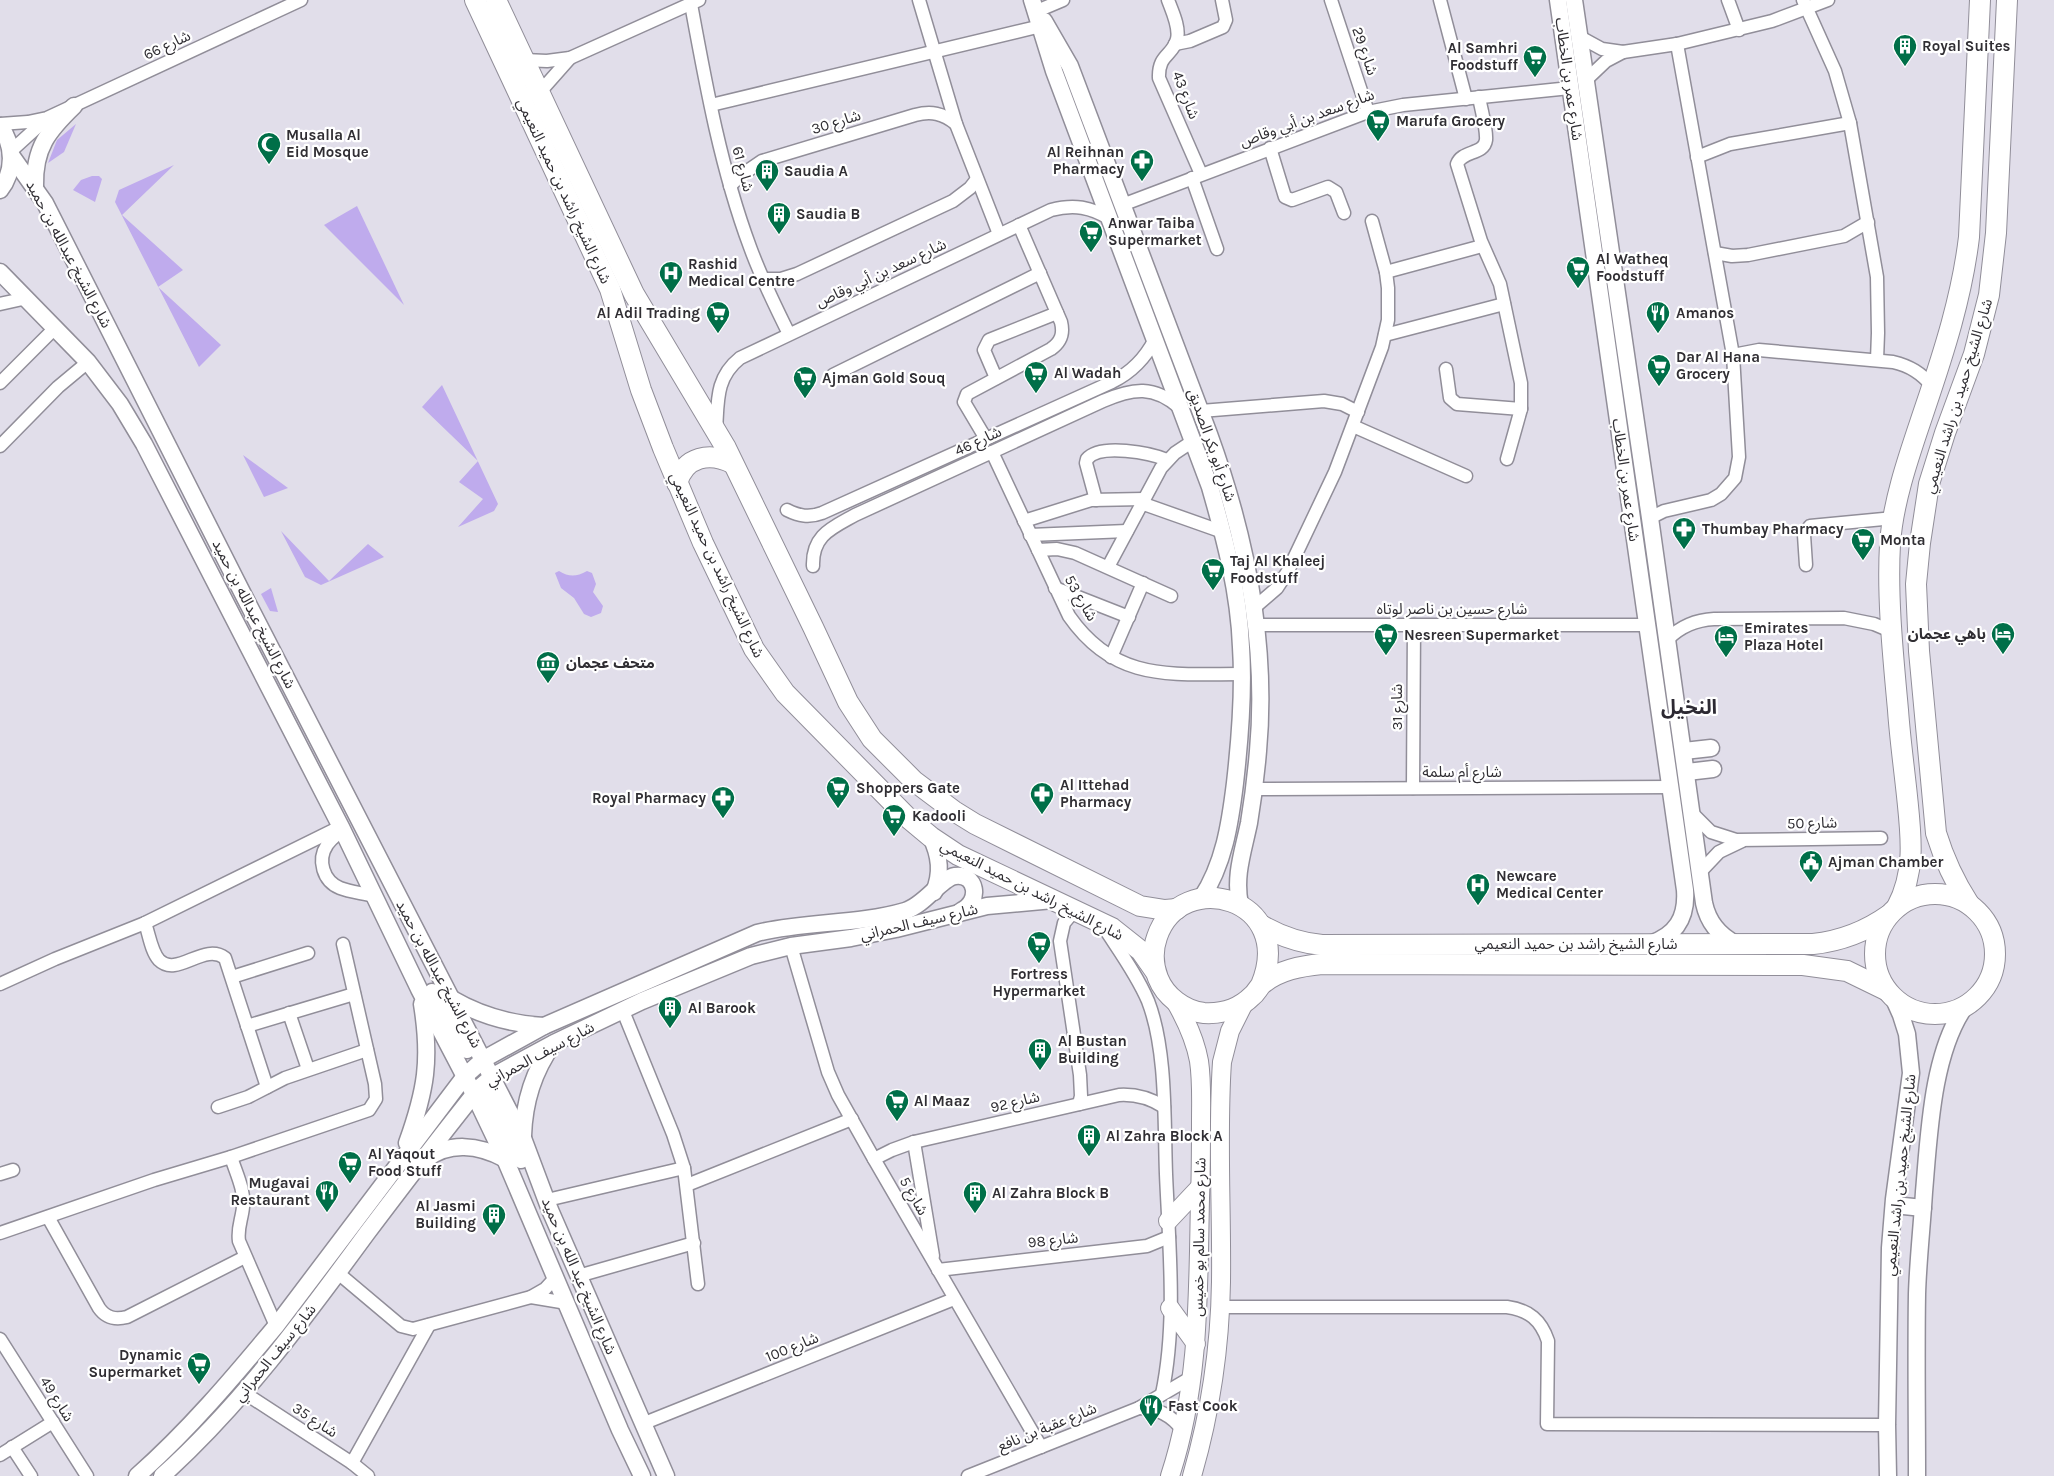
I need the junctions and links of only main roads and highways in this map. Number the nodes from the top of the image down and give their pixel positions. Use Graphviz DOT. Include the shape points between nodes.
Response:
graph roads {
  1 [pos="475,0"];
  2 [pos="496,0"];
  3 [pos="1980,0"];
  4 [pos="2007,0"];
  5 [pos="732,463"];
  6 [pos="677,483"];
  7 [pos="1969,904"];
  8 [pos="1177,909"];
  9 [pos="1893,911"];
  10 [pos="1261,925"];
  11 [pos="1155,971"];
  12 [pos="1261,985"];
  13 [pos="1890,994"];
  14 [pos="1175,1001"];
  15 [pos="1244,1003"];
  16 [pos="1200,1187"];
  17 [pos="1168,1229"];
  18 [pos="1170,1308"];
  19 [pos="1196,1344"];
  20 [pos="1170,1476"];
  21 [pos="1192,1476"];
  1 -- 6 [label="main road, شارع الشيخ راشد بن حميد النعيمي" via="607,281 641,390"];
  2 -- 5 [label="main road, شارع الشيخ راشد بن حميد النعيمي" via="634,294"];
  3 -- 9 [label="main road, شارع الشيخ حميد بن راشد النعيمي" via="1966,266 1953,322 1913,442 1894,518 1890,560 1893,632 1912,850 1904,894"];
  4 -- 7 [label="main road, شارع الشيخ حميد بن راشد النعيمي" via="1996,233 1989,295 1974,354 1929,484 1916,584 1936,833 1944,858"];
  5 -- 6 [label="main road" via="713,456 703,457 685,467"];
  5 -- 8 [label="main road, شارع الشيخ راشد بن حميد النعيمي" via="848,702 872,739 895,764 933,797 975,824 1135,904 1152,909"];
  6 -- 11 [label="main road, شارع الشيخ راشد بن حميد النعيمي" via="743,627 774,679 895,805 930,837 958,855 1101,922 1132,943"];
  7 -- 9 [label="main road" via="1955,897 1925,894 1910,899"];
  7 -- 13 [label="main road" via="1981,915 1995,946 1989,980 1979,994 1952,1011 1928,1013 1906,1007"];
  8 -- 10 [label="main road" via="1200,898 1228,900 1252,914"];
  8 -- 11 [label="main road" via="1166,918 1154,944"];
  9 -- 10 [label="main road, شارع الشيخ راشد بن حميد النعيمي" via="1861,933 1830,942 1322,944 1296,941"];
  9 -- 13 [label="main road" via="1880,928 1875,952 1879,976"];
  10 -- 12 [label="main road" via="1269,955"];
  11 -- 14 [label="main road" via="1159,982"];
  12 -- 13 [label="main road, شارع الشيخ راشد بن حميد النعيمي" via="1290,969 1322,964 1803,965 1847,971"];
  12 -- 15 [label="main road"];
  14 -- 15 [label="main road" via="1202,1013 1231,1010"];
  14 -- 16 [label="main road, شارع محمد سالم بو خميس" via="1192,1037 1198,1060 1201,1090"];
  15 -- 21 [label="main road, شارع محمد سالم بو خميس" via="1230,1031 1222,1062 1220,1307 1210,1392"];
  16 -- 17 [label="main road"];
  16 -- 19 [label="main road, شارع محمد سالم بو خميس"];
  18 -- 19 [label="main road"];
  19 -- 20 [label="main road, شارع محمد سالم بو خميس" via="1183,1431"];
}
